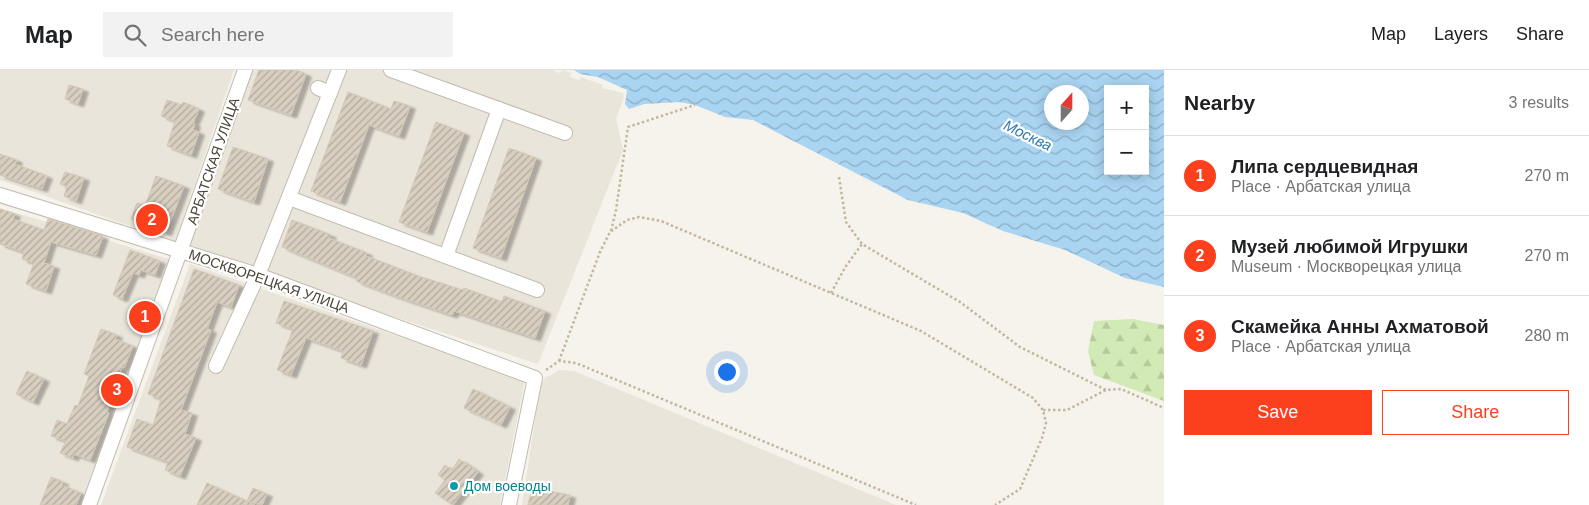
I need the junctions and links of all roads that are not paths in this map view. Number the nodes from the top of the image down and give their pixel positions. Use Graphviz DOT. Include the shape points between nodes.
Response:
graph roads {
  1 [pos="245,70"];
  2 [pos="339,70"];
  3 [pos="391,70"];
  4 [pos="499,109"];
  5 [pos="565,133"];
  6 [pos="0,195"];
  7 [pos="288,198"];
  8 [pos="182,250"];
  9 [pos="446,256"];
  10 [pos="258,275"];
  11 [pos="537,290"];
  12 [pos="216,366"];
  13 [pos="89,505"];
  14 [pos="509,505"];
  1 -- 8 [label="street, АРБАТСКАЯ УЛИЦА"];
  2 -- 7 [label="street" via="324,90"];
  3 -- 4 [label="street"];
  4 -- 5 [label="street"];
  4 -- 9 [label="street"];
  6 -- 8 [label="street, МОСКВОРЕЦКАЯ УЛИЦА"];
  7 -- 9 [label="street"];
  7 -- 10 [label="street"];
  8 -- 10 [label="street, МОСКВОРЕЦКАЯ УЛИЦА"];
  8 -- 13 [label="street, АРБАТСКАЯ УЛИЦА"];
  9 -- 11 [label="street"];
  10 -- 12 [label="street"];
  10 -- 14 [label="street, МОСКВОРЕЦКАЯ УЛИЦА" via="535,378"];
}
